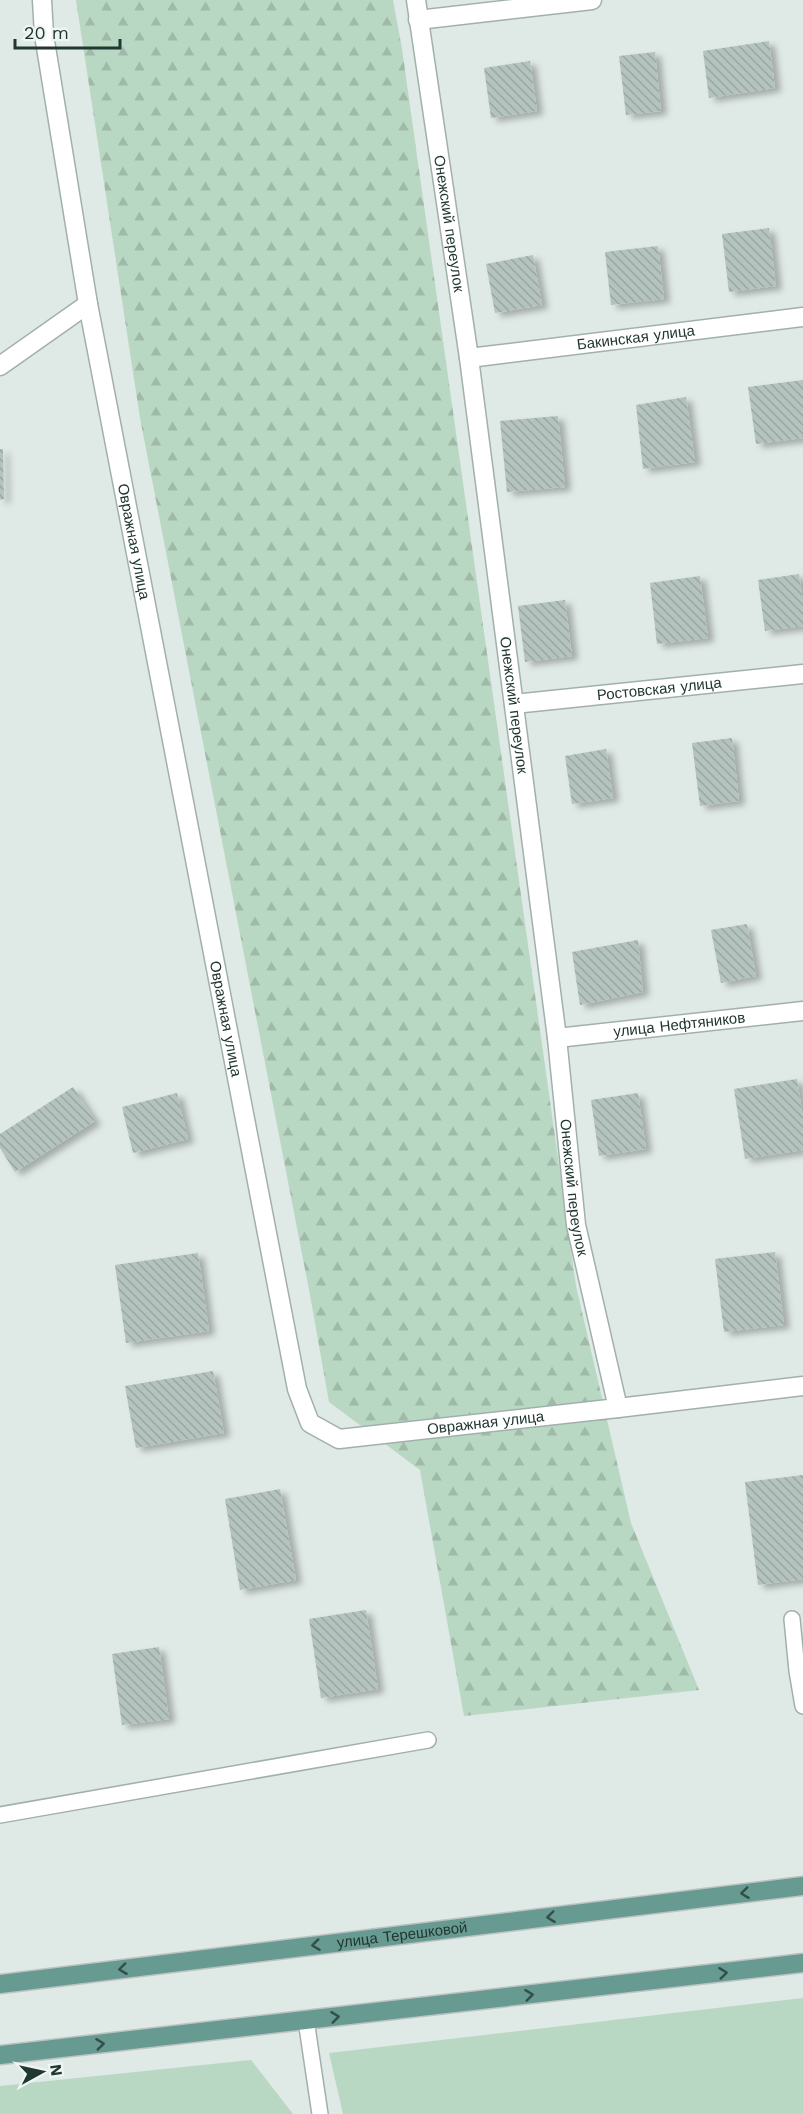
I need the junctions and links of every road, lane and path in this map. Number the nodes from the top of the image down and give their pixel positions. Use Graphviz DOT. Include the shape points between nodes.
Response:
graph roads {
  1 [pos="42,0"];
  2 [pos="416,0"];
  3 [pos="592,0"];
  4 [pos="418,20"];
  5 [pos="88,304"];
  6 [pos="803,317"];
  7 [pos="469,358"];
  8 [pos="0,366"];
  9 [pos="803,674"];
  10 [pos="514,704"];
  11 [pos="803,1011"];
  12 [pos="556,1038"];
  13 [pos="803,1386"];
  14 [pos="618,1408"];
  15 [pos="792,1619"];
  16 [pos="803,1706"];
  17 [pos="428,1740"];
  18 [pos="0,1815"];
  19 [pos="803,1886"];
  20 [pos="803,1964"];
  21 [pos="0,1984"];
  22 [pos="306,2020"];
  23 [pos="0,2055"];
  24 [pos="320,2114"];
  1 -- 5 [label="street, Овражная улица" via="44,35"];
  2 -- 4 [label="street, Онежский переулок"];
  3 -- 4 [label="street"];
  4 -- 7 [label="street, Онежский переулок"];
  5 -- 8 [label="street"];
  5 -- 14 [label="street, Овражная улица" via="297,1389 310,1423 339,1438"];
  6 -- 7 [label="street, Бакинская улица"];
  7 -- 10 [label="street, Онежский переулок"];
  9 -- 10 [label="street, Ростовская улица"];
  10 -- 12 [label="street, Онежский переулок"];
  11 -- 12 [label="street, улица Нефтяников"];
  12 -- 14 [label="street, Онежский переулок" via="576,1225"];
  13 -- 14 [label="street, Овражная улица"];
  15 -- 16 [label="lane"];
  17 -- 18 [label="lane"];
  19 -- 21 [label="main road, улица Терешковой, one-way"];
  22 -- 20 [label="main road, one-way"];
  23 -- 22 [label="main road, one-way"];
  22 -- 24 [label="lane"];
}
